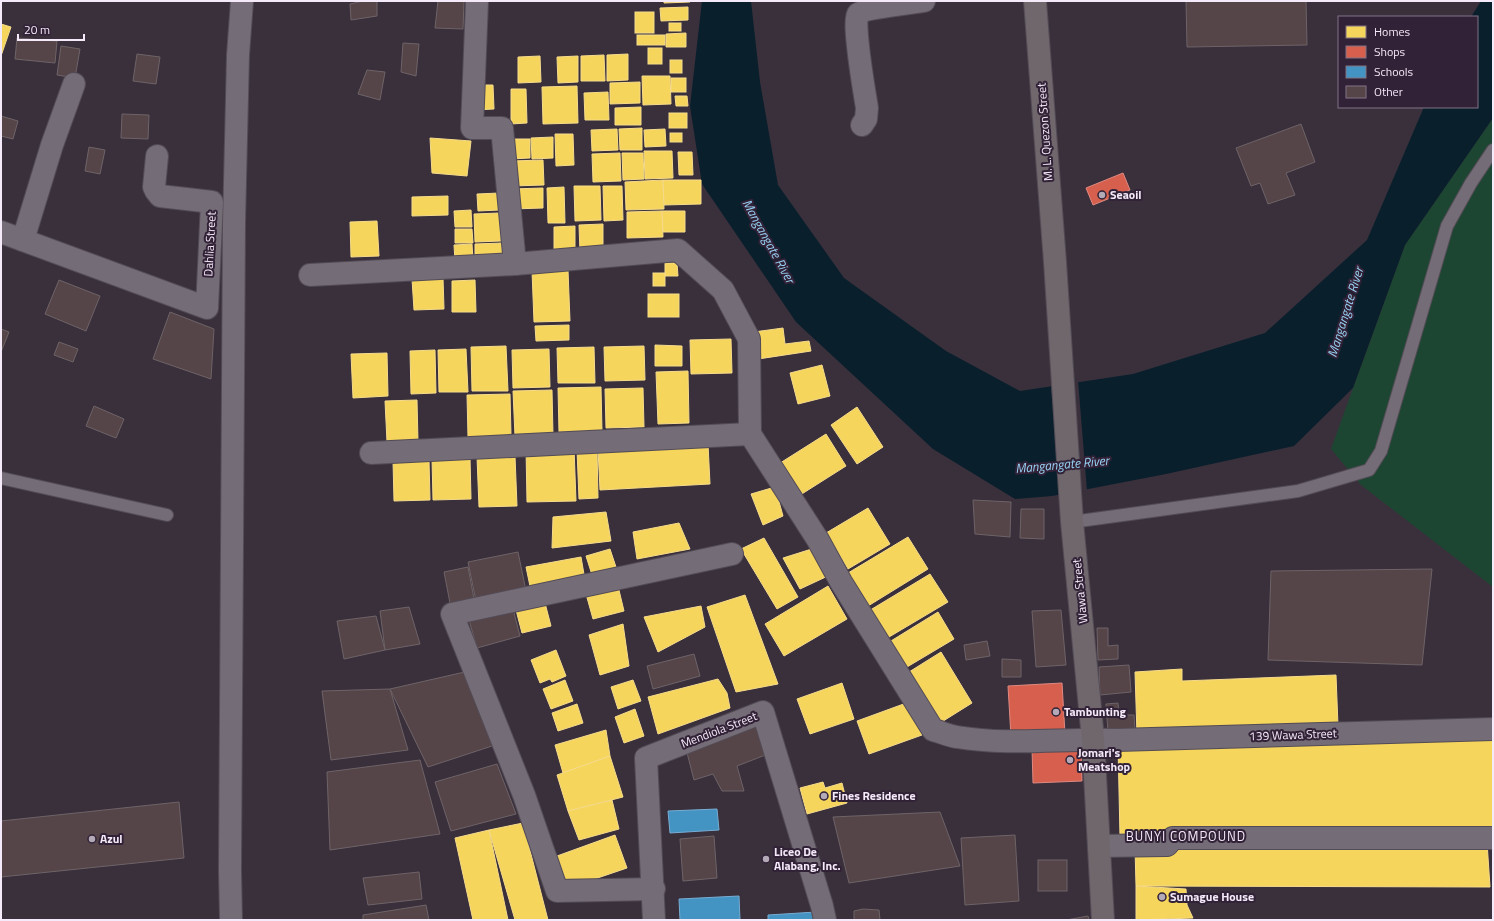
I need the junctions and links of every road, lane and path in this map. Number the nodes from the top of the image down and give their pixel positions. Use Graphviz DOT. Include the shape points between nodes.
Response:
graph roads {
  1 [pos="242,1"];
  2 [pos="477,1"];
  3 [pos="924,1"];
  4 [pos="1035,1"];
  5 [pos="74,84"];
  6 [pos="862,125"];
  7 [pos="1493,150"];
  8 [pos="157,156"];
  9 [pos="1,232"];
  10 [pos="23,240"];
  11 [pos="1055,262"];
  12 [pos="516,264"];
  13 [pos="310,275"];
  14 [pos="750,434"];
  15 [pos="371,453"];
  16 [pos="1,478"];
  17 [pos="1072,514"];
  18 [pos="167,515"];
  19 [pos="732,554"];
  20 [pos="1493,729"];
  21 [pos="1093,739"];
  22 [pos="1493,838"];
  23 [pos="1099,846"];
  24 [pos="654,889"];
  25 [pos="231,920"];
  26 [pos="654,920"];
  27 [pos="825,920"];
  28 [pos="1103,920"];
  1 -- 25 [label="street" via="238,55 234,223"];
  2 -- 12 [label="street" via="472,128 502,128"];
  3 -- 6 [label="street" via="876,8 857,14 867,108 866,120"];
  4 -- 11 [label="main road, M. L. Quezon Street"];
  5 -- 10 [label="street"];
  7 -- 17 [label="lane" via="1447,226 1381,451 1368,470 1298,491"];
  8 -- 10 [label="street, Dahlia Street" via="154,187 160,196 212,202 207,308"];
  9 -- 10 [label="street"];
  11 -- 17 [label="main road, Wawa Street"];
  12 -- 13 [label="street"];
  12 -- 14 [label="street" via="678,250 723,290 749,339"];
  14 -- 15 [label="street"];
  14 -- 21 [label="street, 139 Wawa Street" via="815,534 841,582 933,730 956,737 1002,741"];
  16 -- 18 [label="lane"];
  17 -- 21 [label="main road, Wawa Street"];
  19 -- 24 [label="street" via="452,614 524,795 556,891"];
  20 -- 21 [label="street, 139 Wawa Street"];
  21 -- 23 [label="main road, Wawa Street"];
  22 -- 23 [label="street" via="1173,838 1167,845"];
  23 -- 28 [label="main road, Wawa Street"];
  24 -- 26 [label="street, Mendiola Street"];
  24 -- 27 [label="street, Mendiola Street" via="646,758 764,712"];
}
